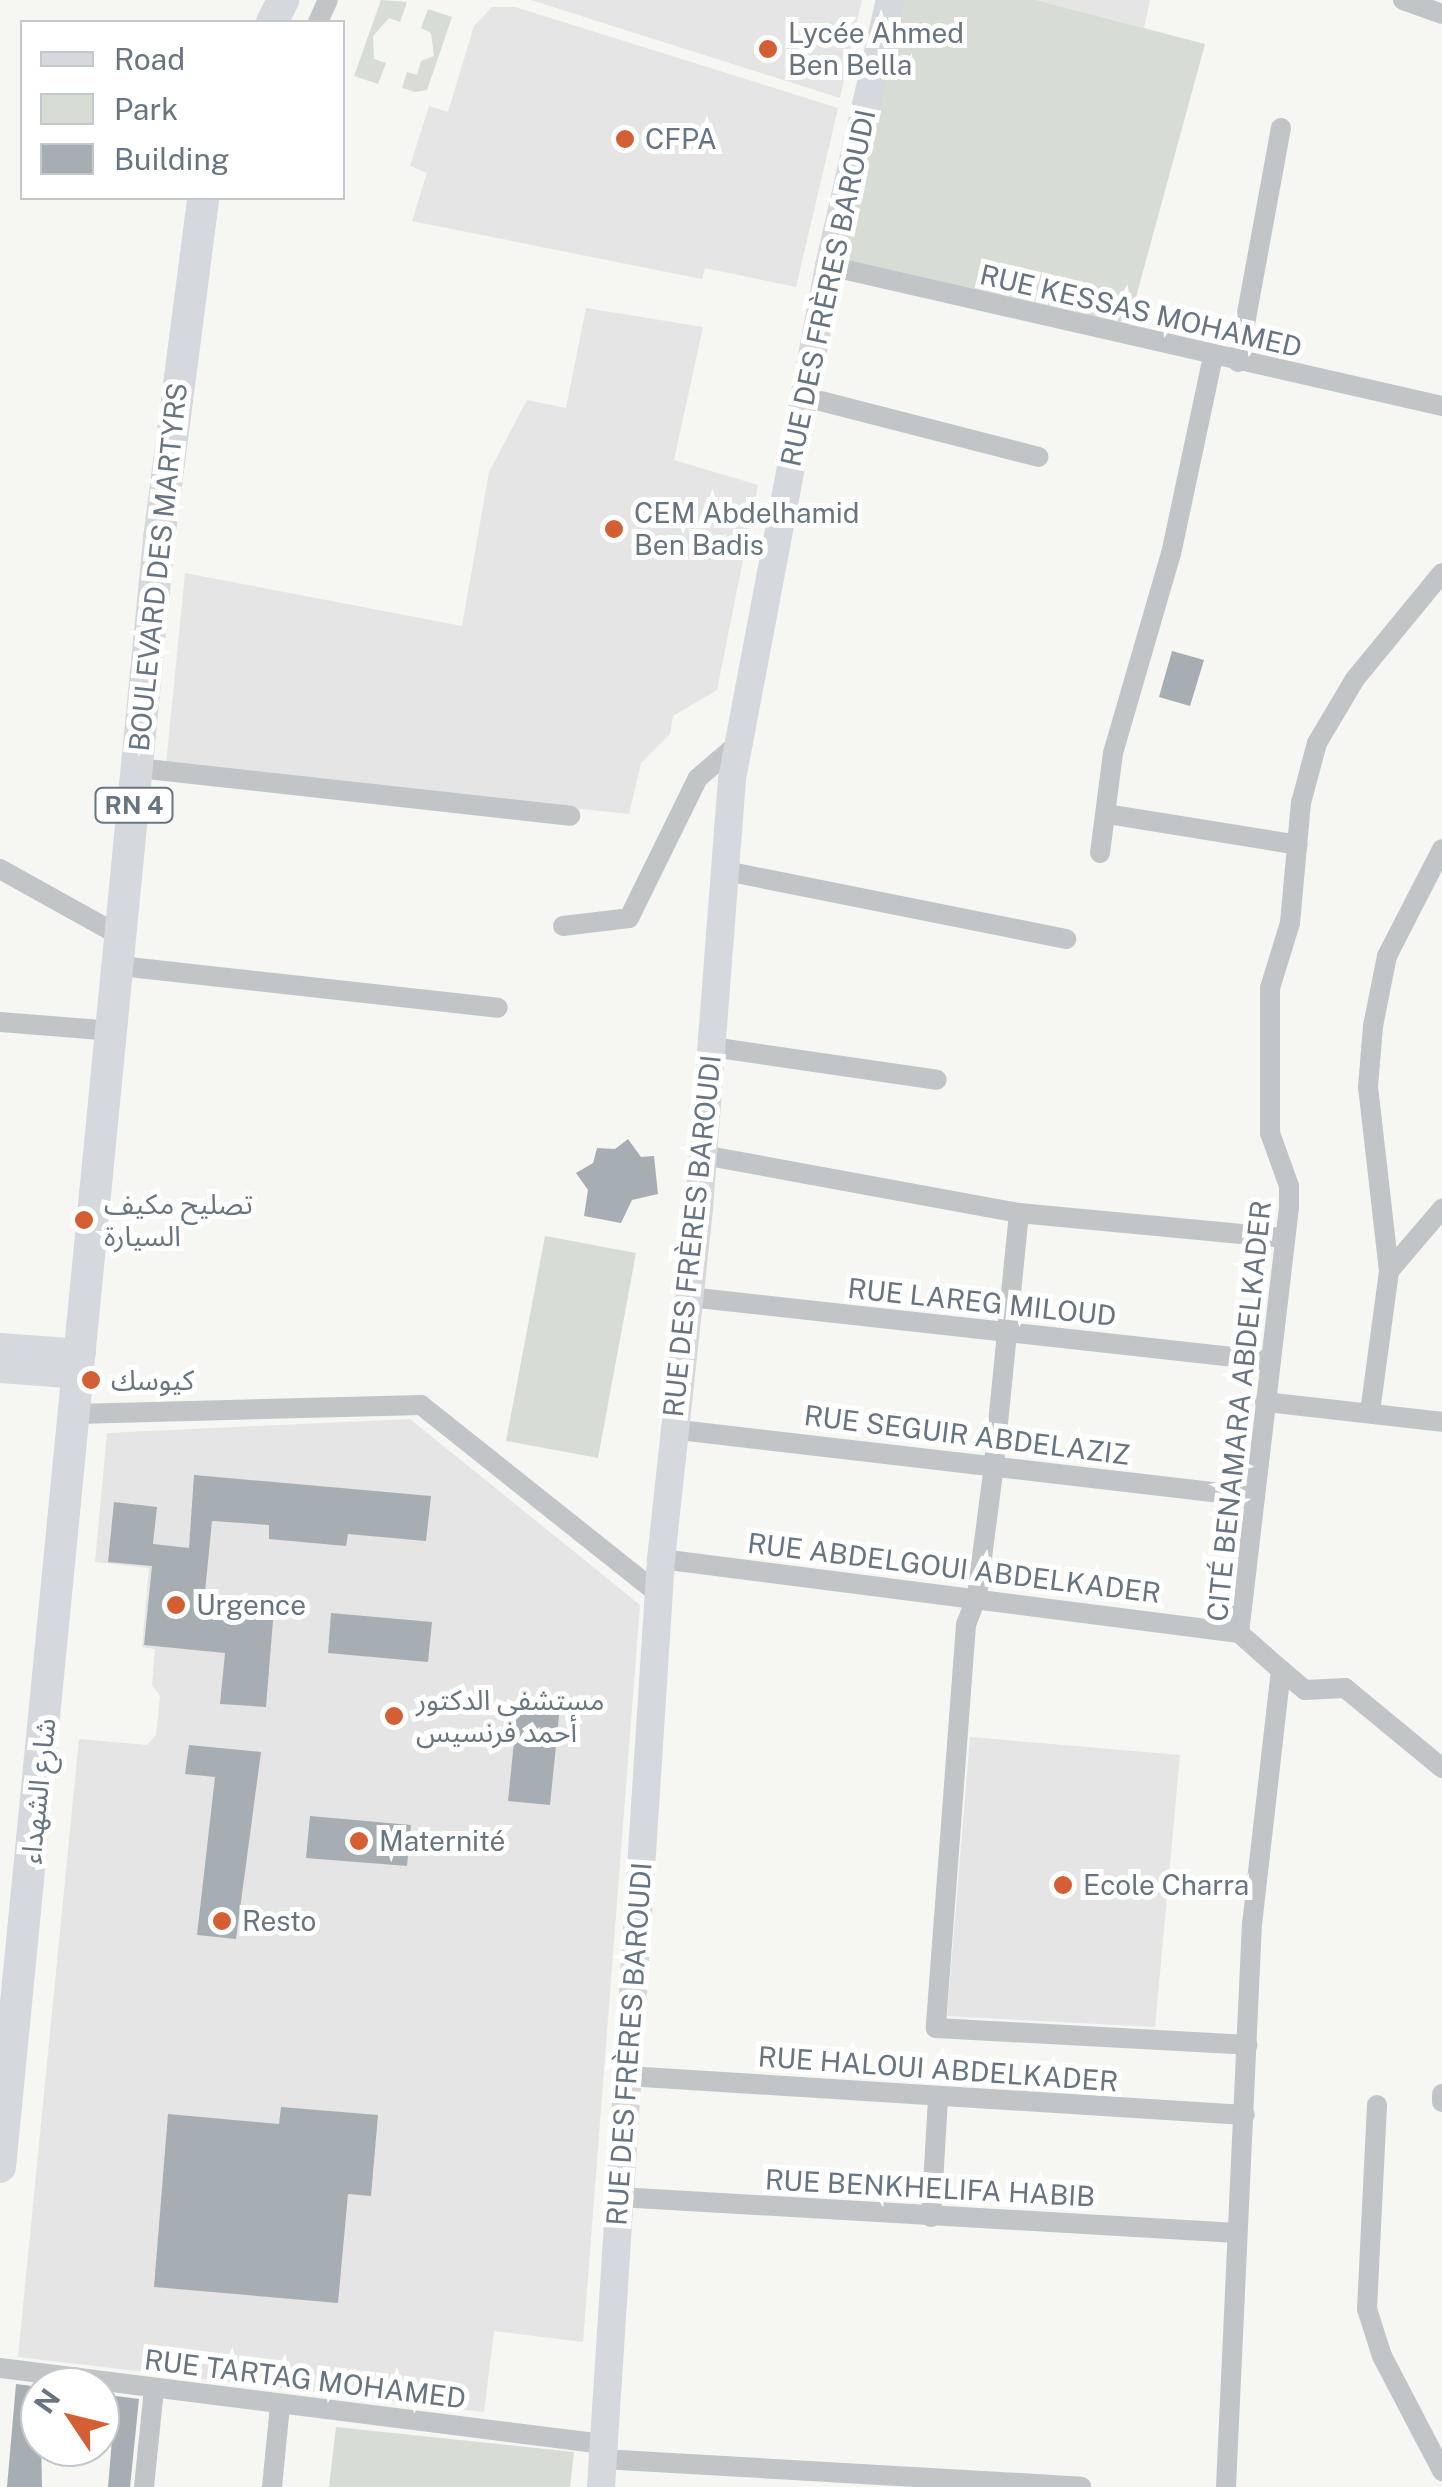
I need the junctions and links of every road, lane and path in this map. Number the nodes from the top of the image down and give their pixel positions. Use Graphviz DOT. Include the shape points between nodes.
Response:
graph roads {
  1 [pos="890,0"];
  2 [pos="1403,0"];
  3 [pos="1442,14"];
  4 [pos="1281,128"];
  5 [pos="203,200"];
  6 [pos="828,266"];
  7 [pos="1214,357"];
  8 [pos="1238,362"];
  9 [pos="805,397"];
  10 [pos="1442,406"];
  11 [pos="1038,457"];
  12 [pos="1442,573"];
  13 [pos="740,741"];
  14 [pos="138,768"];
  15 [pos="1106,814"];
  16 [pos="570,816"];
  17 [pos="1298,845"];
  18 [pos="1442,849"];
  19 [pos="1100,853"];
  20 [pos="0,869"];
  21 [pos="726,871"];
  22 [pos="563,926"];
  23 [pos="1066,939"];
  24 [pos="121,951"];
  25 [pos="498,1008"];
  26 [pos="0,1022"];
  27 [pos="114,1031"];
  28 [pos="712,1047"];
  29 [pos="937,1080"];
  30 [pos="703,1155"];
  31 [pos="1442,1209"];
  32 [pos="1019,1213"];
  33 [pos="1284,1238"];
  34 [pos="1388,1271"];
  35 [pos="689,1297"];
  36 [pos="1007,1333"];
  37 [pos="0,1347"];
  38 [pos="1270,1361"];
  39 [pos="82,1364"];
  40 [pos="0,1369"];
  41 [pos="1265,1402"];
  42 [pos="1370,1412"];
  43 [pos="76,1414"];
  44 [pos="1442,1422"];
  45 [pos="672,1428"];
  46 [pos="994,1465"];
  47 [pos="1255,1497"];
  48 [pos="661,1558"];
  49 [pos="659,1594"];
  50 [pos="976,1596"];
  51 [pos="1238,1634"];
  52 [pos="1280,1670"];
  53 [pos="1440,1762"];
  54 [pos="1248,2045"];
  55 [pos="627,2076"];
  56 [pos="1442,2094"];
  57 [pos="938,2099"];
  58 [pos="1442,2102"];
  59 [pos="1378,2104"];
  60 [pos="1245,2116"];
  61 [pos="0,2167"];
  62 [pos="619,2196"];
  63 [pos="931,2217"];
  64 [pos="1237,2232"];
  65 [pos="0,2368"];
  66 [pos="154,2388"];
  67 [pos="280,2405"];
  68 [pos="602,2464"];
  69 [pos="1442,2472"];
  70 [pos="144,2487"];
  71 [pos="272,2487"];
  72 [pos="1081,2487"];
  73 [pos="1226,2487"];
  1 -- 6 [label="street, RUE DES FRÈRES BAROUDI"];
  2 -- 3 [label="street"];
  4 -- 8 [label="street"];
  5 -- 14 [label="main road, BOULEVARD DES MARTYRS / RN 4" via="158,540"];
  6 -- 7 [label="street, RUE KESSAS MOHAMED"];
  6 -- 9 [label="street, RUE DES FRÈRES BAROUDI"];
  7 -- 8 [label="street, RUE KESSAS MOHAMED"];
  7 -- 15 [label="street" via="1172,554 1113,753"];
  8 -- 10 [label="street, RUE KESSAS MOHAMED"];
  9 -- 11 [label="street"];
  9 -- 13 [label="street, RUE DES FRÈRES BAROUDI"];
  12 -- 17 [label="street, CITÉ BENAMARA ABDELKADER" via="1355,679 1317,743"];
  13 -- 21 [label="street, RUE DES FRÈRES BAROUDI"];
  13 -- 22 [label="street" via="698,778 629,918"];
  14 -- 16 [label="street"];
  14 -- 24 [label="main road, BOULEVARD DES MARTYRS / RN 4"];
  15 -- 17 [label="street"];
  15 -- 19 [label="street"];
  17 -- 33 [label="street, CITÉ BENAMARA ABDELKADER" via="1290,923 1270,988 1270,1134 1289,1186"];
  18 -- 34 [label="street" via="1387,956 1374,1026 1368,1088"];
  20 -- 24 [label="street"];
  21 -- 23 [label="street"];
  21 -- 28 [label="street, RUE DES FRÈRES BAROUDI"];
  24 -- 25 [label="street"];
  24 -- 27 [label="main road, BOULEVARD DES MARTYRS / RN 4"];
  26 -- 27 [label="street"];
  27 -- 39 [label="main road, BOULEVARD DES MARTYRS / RN 4"];
  28 -- 29 [label="street"];
  28 -- 30 [label="street, RUE DES FRÈRES BAROUDI"];
  30 -- 32 [label="street"];
  30 -- 35 [label="street, RUE DES FRÈRES BAROUDI"];
  31 -- 34 [label="street"];
  32 -- 33 [label="street"];
  32 -- 36 [label="street"];
  33 -- 38 [label="street, CITÉ BENAMARA ABDELKADER"];
  34 -- 42 [label="street"];
  35 -- 36 [label="street, RUE LAREG MILOUD"];
  35 -- 45 [label="street, RUE DES FRÈRES BAROUDI"];
  36 -- 38 [label="street, RUE LAREG MILOUD"];
  36 -- 46 [label="street"];
  37 -- 39 [label="street"];
  38 -- 41 [label="street, CITÉ BENAMARA ABDELKADER"];
  39 -- 40 [label="street"];
  39 -- 43 [label="main road, BOULEVARD DES MARTYRS / RN 4"];
  41 -- 42 [label="street"];
  41 -- 47 [label="street, CITÉ BENAMARA ABDELKADER"];
  42 -- 44 [label="street"];
  43 -- 49 [label="street" via="421,1405"];
  43 -- 61 [label="main road, شارع الشهداء / RN 4"];
  45 -- 46 [label="street, RUE SEGUIR ABDELAZIZ"];
  45 -- 48 [label="street, RUE DES FRÈRES BAROUDI"];
  46 -- 47 [label="street, RUE SEGUIR ABDELAZIZ"];
  46 -- 50 [label="street"];
  47 -- 51 [label="street, CITÉ BENAMARA ABDELKADER"];
  48 -- 49 [label="street, RUE DES FRÈRES BAROUDI"];
  48 -- 50 [label="street, RUE ABDELGOUI ABDELKADER"];
  49 -- 55 [label="street, RUE DES FRÈRES BAROUDI"];
  50 -- 51 [label="street, RUE ABDELGOUI ABDELKADER"];
  50 -- 54 [label="street" via="966,1626 936,2028"];
  51 -- 52 [label="street, CITÉ BENAMARA ABDELKADER"];
  52 -- 53 [label="street, CITÉ BENAMARA ABDELKADER" via="1305,1690 1345,1688"];
  52 -- 54 [label="street" via="1252,1923"];
  54 -- 60 [label="street"];
  55 -- 57 [label="street, RUE HALOUI ABDELKADER"];
  55 -- 62 [label="street, RUE DES FRÈRES BAROUDI"];
  56 -- 58 [label="street"];
  57 -- 60 [label="street, RUE HALOUI ABDELKADER"];
  57 -- 63 [label="street"];
  59 -- 69 [label="street" via="1368,2309 1382,2356"];
  60 -- 64 [label="street"];
  62 -- 63 [label="street, RUE BENKHELIFA HABIB"];
  62 -- 68 [label="street, RUE DES FRÈRES BAROUDI"];
  63 -- 64 [label="street, RUE BENKHELIFA HABIB"];
  64 -- 73 [label="street"];
  65 -- 66 [label="street, RUE TARTAG MOHAMED"];
  66 -- 67 [label="street, RUE TARTAG MOHAMED"];
  66 -- 70 [label="street"];
  67 -- 68 [label="street, RUE TARTAG MOHAMED"];
  67 -- 71 [label="street"];
  68 -- 72 [label="street, RUE TARTAG MOHAMED"];
}
